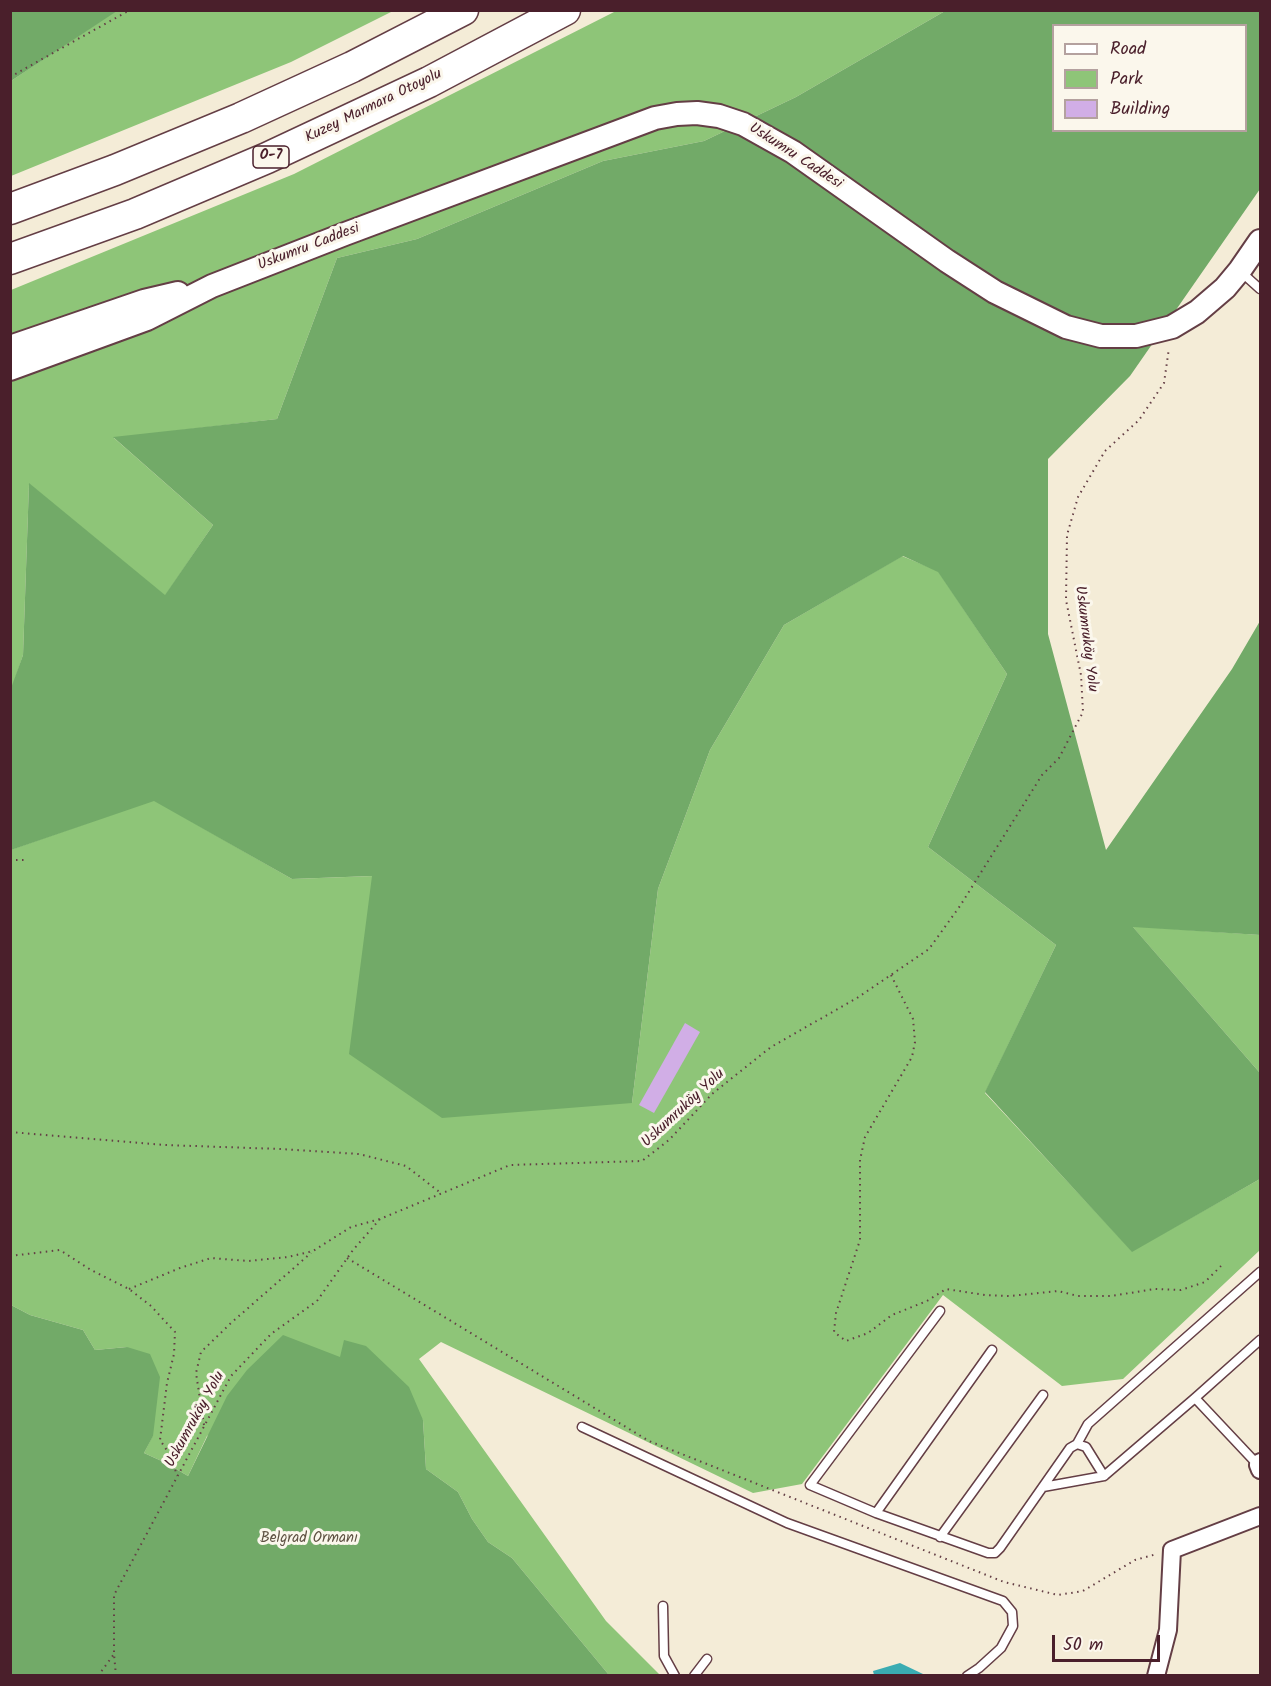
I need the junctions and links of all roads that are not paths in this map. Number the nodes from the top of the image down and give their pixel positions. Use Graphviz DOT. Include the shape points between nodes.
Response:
graph roads {
  1 [pos="463,10"];
  2 [pos="565,10"];
  3 [pos="10,209"];
  4 [pos="1260,241"];
  5 [pos="10,259"];
  6 [pos="1240,270"];
  7 [pos="212,286"];
  8 [pos="1260,289"];
  9 [pos="10,347"];
  10 [pos="10,369"];
  11 [pos="1260,1272"];
  12 [pos="940,1311"];
  13 [pos="1260,1340"];
  14 [pos="992,1350"];
  15 [pos="1042,1395"];
  16 [pos="1195,1398"];
  17 [pos="582,1427"];
  18 [pos="1077,1444"];
  19 [pos="1260,1466"];
  20 [pos="1104,1476"];
  21 [pos="1043,1487"];
  22 [pos="876,1513"];
  23 [pos="1260,1516"];
  24 [pos="940,1537"];
  25 [pos="663,1606"];
  26 [pos="706,1659"];
  27 [pos="675,1676"];
  28 [pos="694,1676"];
  29 [pos="967,1676"];
  30 [pos="1156,1676"];
  1 -- 3 [label="highway" via="241,118"];
  2 -- 5 [label="highway, Kuzey Marmara Otoyolu / O-7" via="429,82 267,159 135,214"];
  4 -- 6 [label="main road, Uskumru Caddesi"];
  6 -- 7 [label="main road, Uskumru Caddesi" via="1197,312 1172,327 1136,336 1101,336 1058,324 994,292 766,136 719,116 697,113 655,118"];
  6 -- 8 [label="lane"];
  7 -- 9 [label="main road, Uskumru Caddesi" via="144,301"];
  7 -- 10 [label="main road, Uskumru Caddesi" via="147,319"];
  11 -- 18 [label="lane" via="1088,1425"];
  12 -- 22 [label="lane" via="810,1485"];
  13 -- 16 [label="lane"];
  14 -- 22 [label="lane"];
  15 -- 24 [label="lane"];
  16 -- 19 [label="lane"];
  16 -- 20 [label="lane"];
  17 -- 29 [label="lane" via="787,1523 1003,1601 1012,1612 1013,1626 1001,1648"];
  18 -- 20 [label="lane" via="1086,1448"];
  18 -- 21 [label="lane" via="1070,1448"];
  20 -- 21 [label="lane"];
  21 -- 24 [label="lane" via="995,1553"];
  22 -- 24 [label="lane"];
  23 -- 30 [label="street" via="1172,1550 1168,1630"];
  25 -- 27 [label="lane" via="664,1656"];
  26 -- 28 [label="lane"];
}
